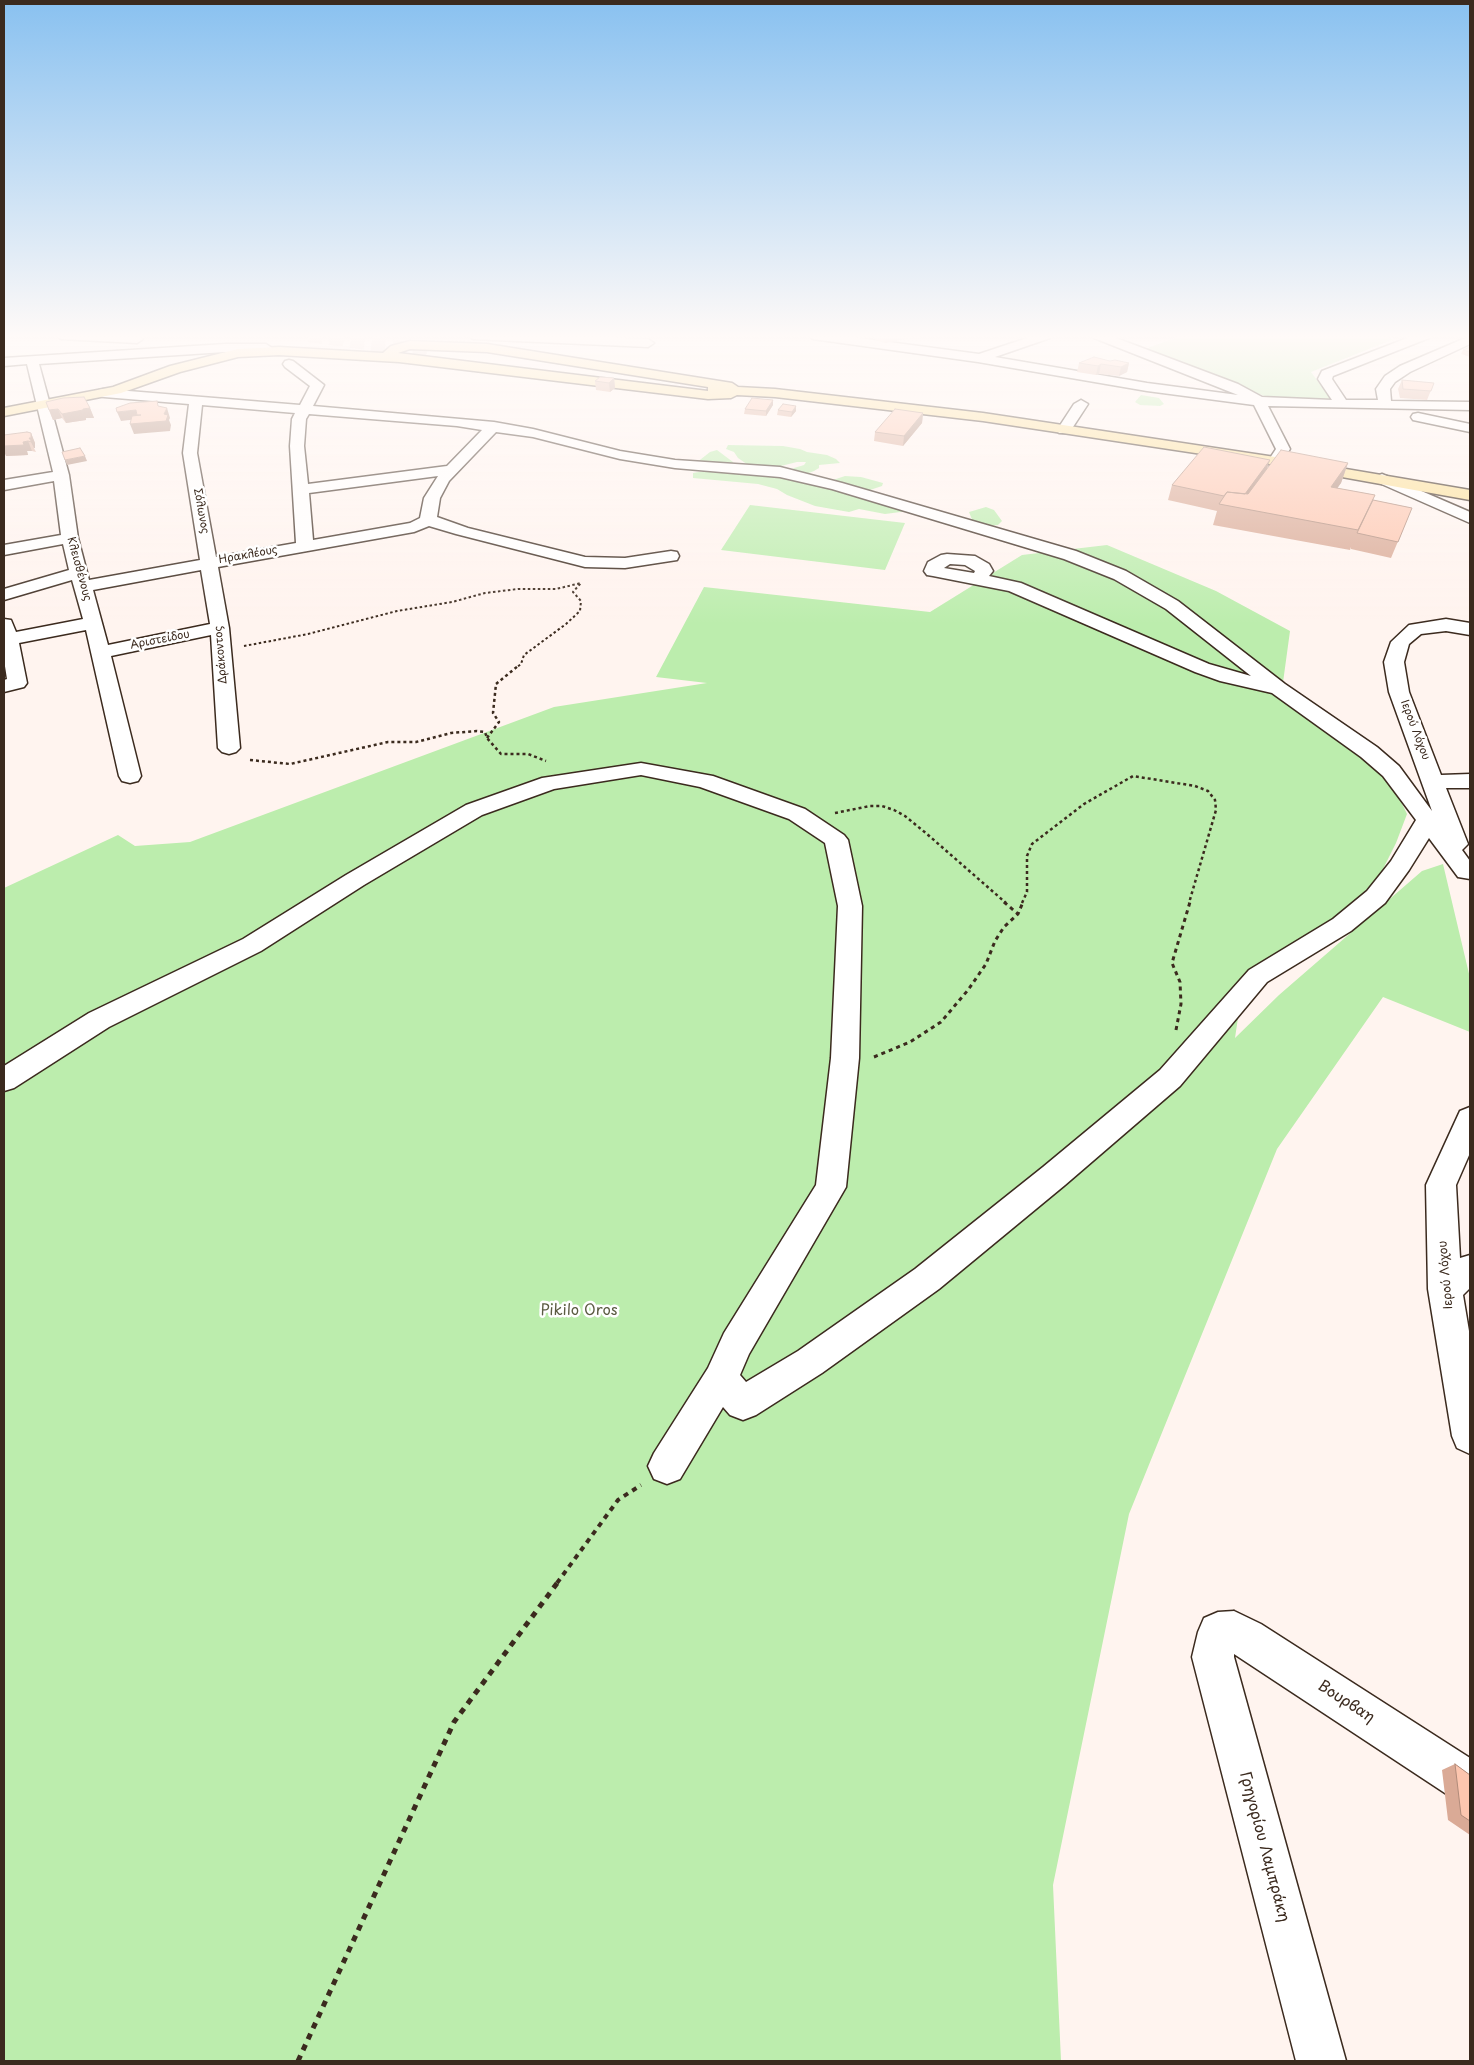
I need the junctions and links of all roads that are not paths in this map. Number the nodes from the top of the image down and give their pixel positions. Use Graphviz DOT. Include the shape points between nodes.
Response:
graph roads {
  1 [pos="49,431"];
  2 [pos="192,431"];
  3 [pos="298,431"];
  4 [pos="489,431"];
  5 [pos="523,431"];
  6 [pos="1073,431"];
  7 [pos="1274,431"];
  8 [pos="1276,461"];
  9 [pos="450,470"];
  10 [pos="61,475"];
  11 [pos="1382,479"];
  12 [pos="4,485"];
  13 [pos="300,490"];
  14 [pos="1470,495"];
  15 [pos="1470,518"];
  16 [pos="421,523"];
  17 [pos="70,538"];
  18 [pos="305,546"];
  19 [pos="4,550"];
  20 [pos="671,556"];
  21 [pos="210,562"];
  22 [pos="979,578"];
  23 [pos="81,579"];
  24 [pos="4,595"];
  25 [pos="1080,595"];
  26 [pos="1037,596"];
  27 [pos="93,622"];
  28 [pos="220,628"];
  29 [pos="1470,629"];
  30 [pos="6,632"];
  31 [pos="1171,634"];
  32 [pos="101,652"];
  33 [pos="1182,659"];
  34 [pos="4,686"];
  35 [pos="1278,688"];
  36 [pos="229,748"];
  37 [pos="130,776"];
  38 [pos="1470,781"];
  39 [pos="1435,782"];
  40 [pos="1428,819"];
  41 [pos="1469,878"];
  42 [pos="4,1080"];
  43 [pos="1470,1119"];
  44 [pos="1458,1279"];
  45 [pos="720,1380"];
  46 [pos="1470,1436"];
  47 [pos="667,1466"];
  48 [pos="1218,1632"];
  49 [pos="1470,1783"];
  50 [pos="1321,2061"];
  1 -- 10 [label="street, Κλεισθένους"];
  2 -- 21 [label="street, Σόλωνος" via="190,453"];
  3 -- 13 [label="street"];
  4 -- 9 [label="street"];
  5 -- 35 [label="street" via="690,466 790,474 1061,553 1120,575 1172,605"];
  6 -- 8 [label="main road"];
  7 -- 8 [label="street" via="1283,448"];
  8 -- 11 [label="main road"];
  9 -- 13 [label="street"];
  9 -- 16 [label="street"];
  10 -- 12 [label="street"];
  10 -- 17 [label="street, Κλεισθένους"];
  11 -- 14 [label="main road"];
  11 -- 15 [label="street"];
  13 -- 18 [label="street"];
  16 -- 18 [label="street, Ηρακλέους"];
  16 -- 20 [label="street" via="585,562 625,563"];
  17 -- 19 [label="street"];
  17 -- 23 [label="street, Κλεισθένους"];
  18 -- 21 [label="street, Ηρακλέους"];
  21 -- 23 [label="street, Ηρακλέους"];
  21 -- 28 [label="street, Δράκοντος"];
  22 -- 26 [label="street"];
  23 -- 24 [label="street, Ηρακλέους"];
  23 -- 27 [label="street, Κλεισθένους"];
  25 -- 26 [label="street"];
  26 -- 33 [label="street"];
  27 -- 30 [label="street"];
  27 -- 32 [label="street, Κλεισθένους"];
  28 -- 32 [label="street, Αριστείδου"];
  28 -- 36 [label="street, Δράκοντος"];
  29 -- 39 [label="street, Ιερού Λόχου" via="1446,625 1416,629 1400,642 1394,662 1400,692"];
  30 -- 34 [label="street" via="17,683"];
  31 -- 33 [label="street" via="1178,641"];
  32 -- 37 [label="street, Κλεισθένους"];
  33 -- 35 [label="street" via="1227,677"];
  35 -- 40 [label="street" via="1391,771"];
  38 -- 39 [label="street"];
  39 -- 41 [label="street, Ιερού Λόχου"];
  40 -- 41 [label="street"];
  40 -- 45 [label="street" via="1401,865 1376,897 1342,925 1258,976 1170,1078 926,1279 810,1362 743,1403"];
  42 -- 45 [label="street" via="99,1020 252,945 354,880 474,810 550,783 641,769 705,781 797,814 836,840 850,906 845,1058 831,1187 736,1344"];
  43 -- 44 [label="street, Ιερού Λόχου" via="1441,1185"];
  44 -- 46 [label="street, Ιερού Λόχου"];
  45 -- 47 [label="street"];
  48 -- 49 [label="street, Βουρβαη" via="1234,1631 1247,1638"];
  48 -- 50 [label="street, Γρηγορίου Λαμπράκη" via="1213,1657"];
}
